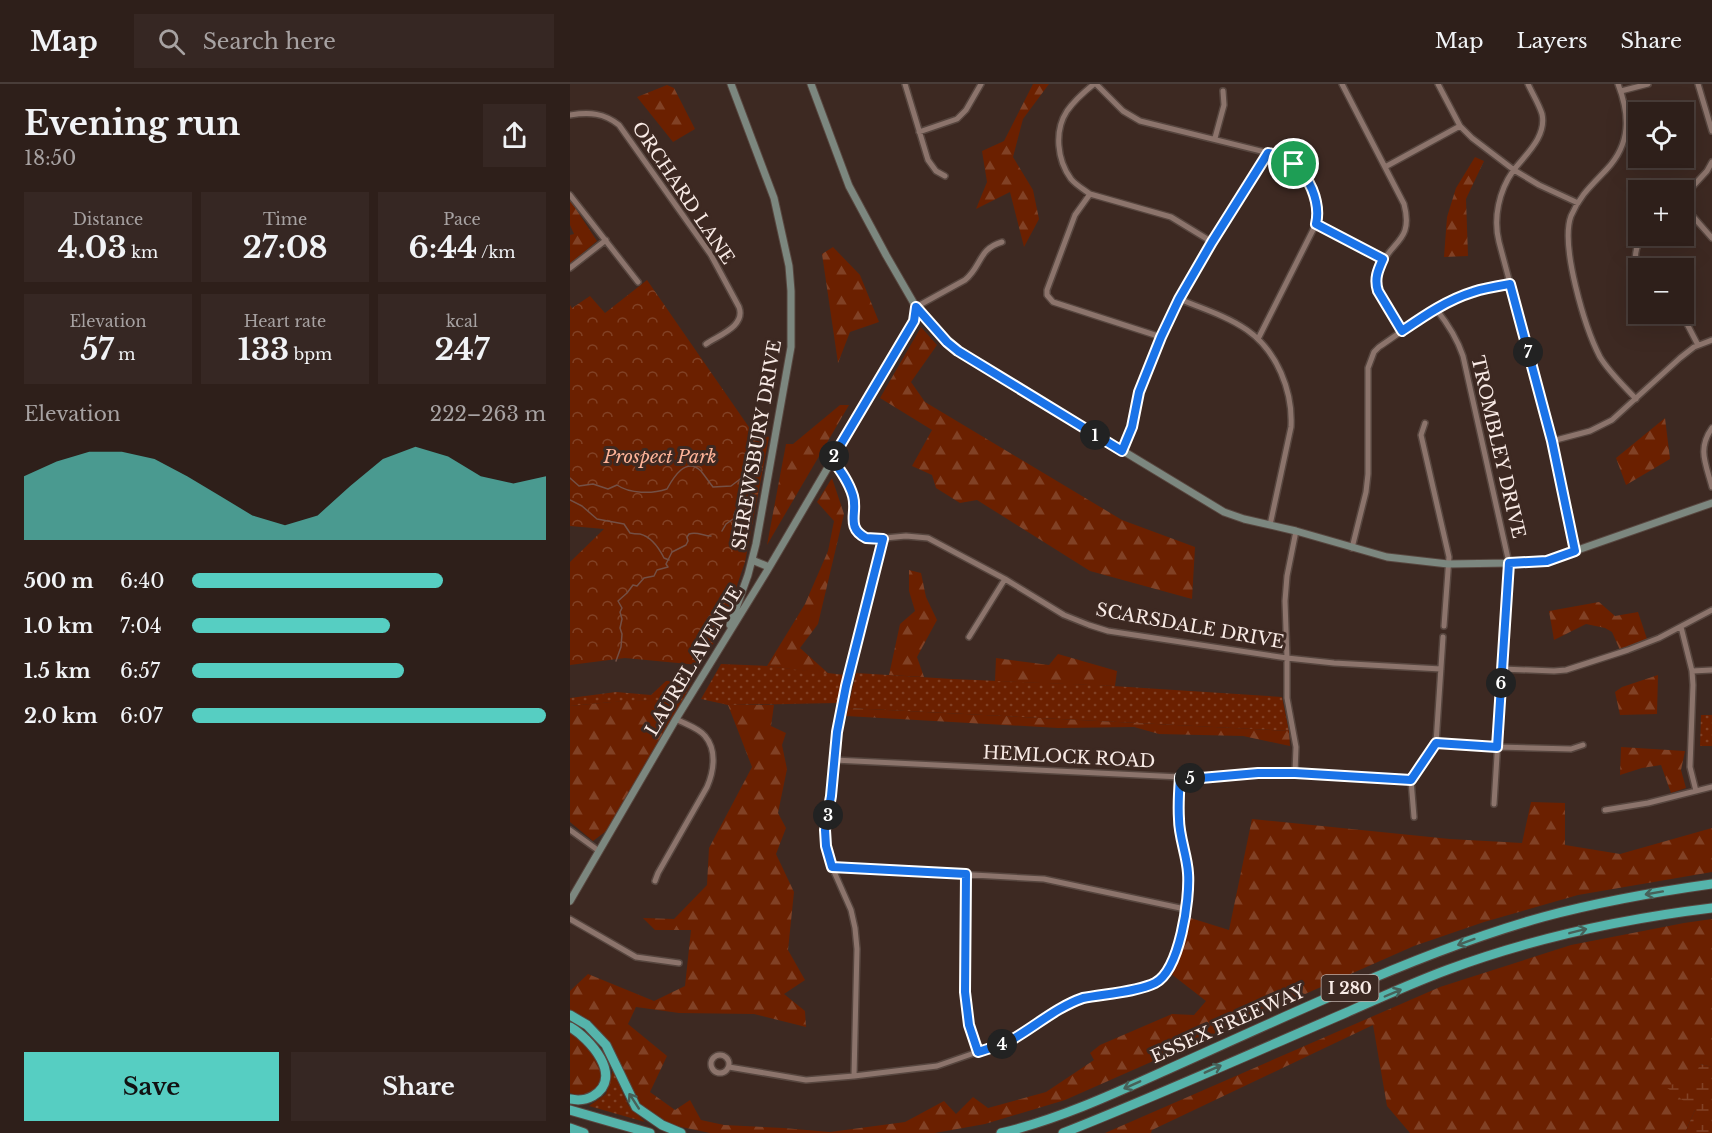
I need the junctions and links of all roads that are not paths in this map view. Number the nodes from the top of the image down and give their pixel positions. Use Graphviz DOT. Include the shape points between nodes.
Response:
graph roads {
  1 [pos="731,84"];
  2 [pos="811,84"];
  3 [pos="905,84"];
  4 [pos="981,84"];
  5 [pos="1095,84"];
  6 [pos="1342,84"];
  7 [pos="1438,84"];
  8 [pos="1528,84"];
  9 [pos="1618,84"];
  10 [pos="1648,84"];
  11 [pos="1698,84"];
  12 [pos="1223,91"];
  13 [pos="1621,91"];
  14 [pos="570,115"];
  15 [pos="1460,126"];
  16 [pos="1712,131"];
  17 [pos="919,132"];
  18 [pos="1215,138"];
  19 [pos="1268,153"];
  20 [pos="1712,162"];
  21 [pos="1385,167"];
  22 [pos="1514,170"];
  23 [pos="945,176"];
  24 [pos="1694,185"];
  25 [pos="1090,194"];
  26 [pos="570,195"];
  27 [pos="1578,203"];
  28 [pos="1694,218"];
  29 [pos="1316,224"];
  30 [pos="1712,238"];
  31 [pos="606,240"];
  32 [pos="1002,242"];
  33 [pos="1212,242"];
  34 [pos="1383,259"];
  35 [pos="570,268"];
  36 [pos="638,282"];
  37 [pos="1510,284"];
  38 [pos="1179,299"];
  39 [pos="916,307"];
  40 [pos="1436,309"];
  41 [pos="1687,324"];
  42 [pos="1402,331"];
  43 [pos="1161,337"];
  44 [pos="1258,339"];
  45 [pos="1712,340"];
  46 [pos="706,344"];
  47 [pos="1698,345"];
  48 [pos="1636,399"];
  49 [pos="1425,423"];
  50 [pos="1712,428"];
  51 [pos="1552,441"];
  52 [pos="1122,451"];
  53 [pos="832,459"];
  54 [pos="1712,487"];
  55 [pos="1712,503"];
  56 [pos="1270,525"];
  57 [pos="1296,531"];
  58 [pos="883,539"];
  59 [pos="1352,548"];
  60 [pos="1575,551"];
  61 [pos="752,560"];
  62 [pos="1509,563"];
  63 [pos="1448,564"];
  64 [pos="769,567"];
  65 [pos="1005,579"];
  66 [pos="1712,610"];
  67 [pos="1444,626"];
  68 [pos="1681,627"];
  69 [pos="726,636"];
  70 [pos="969,637"];
  71 [pos="1443,637"];
  72 [pos="1287,658"];
  73 [pos="1441,669"];
  74 [pos="1502,669"];
  75 [pos="1712,670"];
  76 [pos="1692,671"];
  77 [pos="676,719"];
  78 [pos="1436,743"];
  79 [pos="1582,746"];
  80 [pos="1497,747"];
  81 [pos="834,760"];
  82 [pos="1295,773"];
  83 [pos="1180,777"];
  84 [pos="1411,780"];
  85 [pos="1712,787"];
  86 [pos="1695,791"];
  87 [pos="1494,804"];
  88 [pos="1605,810"];
  89 [pos="1414,818"];
  90 [pos="570,830"];
  91 [pos="599,851"];
  92 [pos="832,867"];
  93 [pos="966,874"];
  94 [pos="656,880"];
  95 [pos="1712,884"];
  96 [pos="570,901"];
  97 [pos="1712,908"];
  98 [pos="1185,909"];
  99 [pos="570,918"];
  100 [pos="679,963"];
  101 [pos="570,1015"];
  102 [pos="570,1027"];
  103 [pos="978,1052"];
  104 [pos="729,1067"];
  105 [pos="854,1076"];
  106 [pos="570,1100"];
  107 [pos="570,1110"];
  108 [pos="570,1128"];
  109 [pos="584,1133"];
  110 [pos="650,1133"];
  111 [pos="681,1133"];
  112 [pos="1001,1133"];
  113 [pos="1063,1133"];
  1 -- 61 [label="street, SHREWSBURY DRIVE" via="774,198 791,291 789,356"];
  2 -- 39 [label="street" via="849,186"];
  3 -- 17 [label="street"];
  4 -- 17 [label="street" via="957,119"];
  5 -- 18 [label="street" via="1134,118"];
  5 -- 25 [label="street" via="1068,110 1059,136 1068,175"];
  6 -- 21 [label="street"];
  7 -- 15 [label="street"];
  8 -- 22 [label="street" via="1542,122 1533,146"];
  9 -- 13 [label="street"];
  10 -- 13 [label="street"];
  11 -- 16 [label="street"];
  12 -- 18 [label="street" via="1224,105"];
  13 -- 27 [label="street" via="1628,117 1627,132 1613,162"];
  14 -- 46 [label="street, ORCHARD LANE" via="598,113 620,125 711,255 741,316 734,326"];
  15 -- 21 [label="street"];
  15 -- 22 [label="street"];
  17 -- 23 [label="street" via="928,160"];
  18 -- 19 [label="street"];
  19 -- 29 [label="street" via="1288,160 1305,177 1316,202"];
  19 -- 33 [label="street"];
  20 -- 24 [label="street"];
  21 -- 34 [label="street" via="1407,216 1403,237"];
  22 -- 27 [label="street"];
  22 -- 37 [label="street" via="1502,194 1496,222"];
  25 -- 33 [label="street" via="1171,217"];
  25 -- 43 [label="street" via="1075,215 1047,290 1049,299"];
  26 -- 31 [label="street"];
  27 -- 48 [label="street" via="1568,234 1576,291 1601,358"];
  28 -- 30 [label="street"];
  29 -- 34 [label="street"];
  29 -- 44 [label="street"];
  31 -- 35 [label="street"];
  31 -- 36 [label="street"];
  32 -- 39 [label="street" via="985,250 965,280"];
  33 -- 38 [label="street"];
  34 -- 42 [label="street" via="1375,284"];
  37 -- 40 [label="street" via="1471,292"];
  37 -- 51 [label="street"];
  38 -- 43 [label="street"];
  38 -- 44 [label="street" via="1233,322"];
  39 -- 52 [label="street" via="958,351"];
  39 -- 53 [label="street, LAUREL AVENUE" via="914,321"];
  40 -- 42 [label="street"];
  40 -- 62 [label="street, TROMBLEY DRIVE" via="1459,342"];
  41 -- 47 [label="street"];
  42 -- 59 [label="street" via="1379,346 1368,368 1368,474"];
  43 -- 52 [label="street" via="1139,392"];
  44 -- 56 [label="street" via="1278,367 1292,413"];
  45 -- 47 [label="street"];
  47 -- 48 [label="street"];
  48 -- 51 [label="street" via="1603,425"];
  49 -- 63 [label="street" via="1421,435"];
  50 -- 54 [label="street" via="1702,450"];
  51 -- 60 [label="street"];
  52 -- 56 [label="street" via="1224,512"];
  53 -- 58 [label="street, SCARSDALE DRIVE" via="853,495 855,529 866,538"];
  53 -- 64 [label="street, LAUREL AVENUE"];
  55 -- 60 [label="street"];
  56 -- 57 [label="street"];
  57 -- 59 [label="street"];
  57 -- 72 [label="street" via="1285,601"];
  58 -- 65 [label="street, SCARSDALE DRIVE" via="927,538"];
  58 -- 81 [label="street" via="846,686"];
  59 -- 63 [label="street" via="1387,557"];
  60 -- 62 [label="street" via="1547,561"];
  61 -- 64 [label="street"];
  61 -- 69 [label="street, SHREWSBURY DRIVE"];
  62 -- 63 [label="street"];
  62 -- 74 [label="street, TROMBLEY DRIVE"];
  63 -- 67 [label="street"];
  64 -- 69 [label="street, LAUREL AVENUE"];
  65 -- 70 [label="street"];
  65 -- 72 [label="street, SCARSDALE DRIVE" via="1064,615 1108,631"];
  66 -- 68 [label="street"];
  68 -- 74 [label="street" via="1566,670"];
  68 -- 76 [label="street"];
  69 -- 77 [label="street, LAUREL AVENUE"];
  71 -- 73 [label="street"];
  72 -- 73 [label="street, SCARSDALE DRIVE"];
  72 -- 82 [label="street"];
  73 -- 78 [label="street"];
  74 -- 80 [label="street, TROMBLEY DRIVE"];
  75 -- 76 [label="street"];
  76 -- 86 [label="street" via="1690,767"];
  77 -- 91 [label="street, LAUREL AVENUE"];
  77 -- 94 [label="street" via="705,736 711,748 713,772"];
  78 -- 80 [label="street"];
  78 -- 84 [label="street"];
  79 -- 80 [label="street"];
  80 -- 87 [label="street, TROMBLEY DRIVE"];
  81 -- 83 [label="street, HEMLOCK ROAD"];
  81 -- 92 [label="street" via="825,830"];
  82 -- 83 [label="street, HEMLOCK ROAD"];
  82 -- 84 [label="street, HEMLOCK ROAD"];
  83 -- 98 [label="street" via="1179,820 1188,874"];
  84 -- 89 [label="street"];
  85 -- 86 [label="street"];
  86 -- 88 [label="street"];
  90 -- 91 [label="street"];
  91 -- 96 [label="street, LAUREL AVENUE"];
  92 -- 93 [label="street"];
  92 -- 105 [label="street" via="855,928"];
  93 -- 98 [label="street" via="1044,879"];
  93 -- 103 [label="street" via="966,1002"];
  95 -- 112 [label="highway, ESSEX FREEWAY / I 280, one-way" via="1593,905 1467,941 1353,986 1107,1097"];
  113 -- 97 [label="highway, ESSEX FREEWAY / I 280, one-way" via="1447,970 1596,927"];
  98 -- 103 [label="street" via="1174,960 1158,981 1074,1001 1012,1040"];
  99 -- 100 [label="street" via="636,957"];
  111 -- 101 [label="highway, one-way" via="636,1107 606,1045 587,1025"];
  102 -- 106 [label="highway" via="588,1040 606,1071 598,1093 585,1100"];
  103 -- 105 [label="street" via="937,1066"];
  104 -- 105 [label="street" via="806,1080"];
  107 -- 110 [label="highway"];
  108 -- 109 [label="highway"];
}
